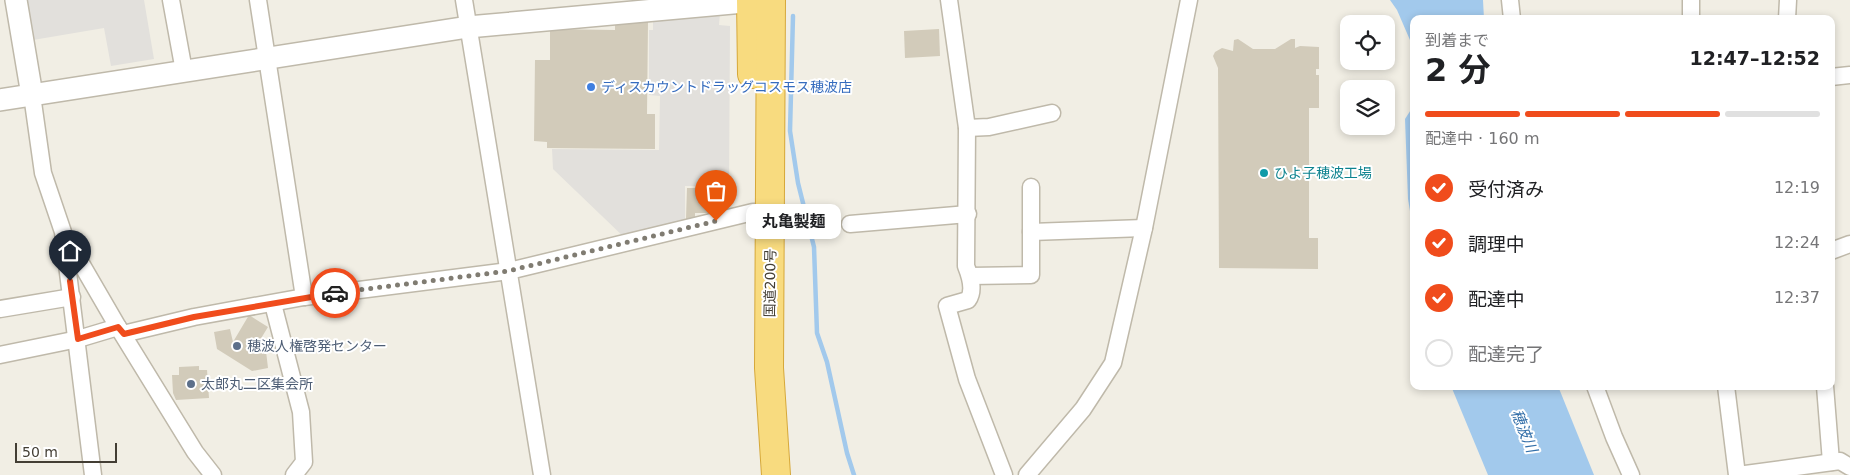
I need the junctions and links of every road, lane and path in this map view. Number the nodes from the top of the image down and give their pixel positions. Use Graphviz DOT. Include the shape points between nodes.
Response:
graph roads {
  1 [pos="16,0"];
  2 [pos="172,0"];
  3 [pos="258,0"];
  4 [pos="464,0"];
  5 [pos="751,0"];
  6 [pos="771,0"];
  7 [pos="779,0"];
  8 [pos="949,0"];
  9 [pos="1189,0"];
  10 [pos="1510,0"];
  11 [pos="1691,0"];
  12 [pos="1788,0"];
  13 [pos="666,4"];
  14 [pos="1512,15"];
  15 [pos="1691,15"];
  16 [pos="1788,15"];
  17 [pos="468,27"];
  18 [pos="267,57"];
  19 [pos="184,71"];
  20 [pos="1850,75"];
  21 [pos="1835,77"];
  22 [pos="32,96"];
  23 [pos="0,100"];
  24 [pos="1052,113"];
  25 [pos="967,128"];
  26 [pos="1031,187"];
  27 [pos="762,212"];
  28 [pos="968,214"];
  29 [pos="850,224"];
  30 [pos="1144,228"];
  31 [pos="63,232"];
  32 [pos="1031,232"];
  33 [pos="1850,244"];
  34 [pos="1835,250"];
  35 [pos="508,271"];
  36 [pos="970,276"];
  37 [pos="72,297"];
  38 [pos="304,297"];
  39 [pos="273,304"];
  40 [pos="0,309"];
  41 [pos="121,331"];
  42 [pos="78,339"];
  43 [pos="0,354"];
  44 [pos="1596,390"];
  45 [pos="1726,390"];
  46 [pos="1825,390"];
  47 [pos="1831,462"];
  48 [pos="1850,467"];
  49 [pos="93,475"];
  50 [pos="213,475"];
  51 [pos="294,475"];
  52 [pos="542,475"];
  53 [pos="756,475"];
  54 [pos="776,475"];
  55 [pos="1004,475"];
  56 [pos="1027,475"];
  57 [pos="1631,475"];
  58 [pos="1737,475"];
  1 -- 22 [label="street"];
  2 -- 19 [label="street"];
  3 -- 18 [label="street"];
  4 -- 17 [label="street"];
  5 -- 6 [label="street"];
  5 -- 13 [label="street"];
  5 -- 27 [label="highway, 国道200号"];
  6 -- 7 [label="street"];
  6 -- 27 [label="highway, 国道200号"];
  8 -- 25 [label="street"];
  9 -- 30 [label="street"];
  10 -- 14 [label="street"];
  11 -- 15 [label="street"];
  12 -- 16 [label="street"];
  13 -- 17 [label="street"];
  17 -- 18 [label="street"];
  17 -- 35 [label="street"];
  18 -- 19 [label="street"];
  18 -- 38 [label="street"];
  19 -- 22 [label="street"];
  20 -- 21 [label="street"];
  22 -- 23 [label="street"];
  22 -- 31 [label="street" via="43,173"];
  24 -- 25 [label="street"];
  25 -- 28 [label="street"];
  26 -- 32 [label="street"];
  27 -- 35 [label="street"];
  27 -- 53 [label="highway, 国道200号" via="752,394"];
  27 -- 54 [label="highway, 国道200号"];
  28 -- 29 [label="street"];
  28 -- 36 [label="street" via="966,266"];
  30 -- 32 [label="street"];
  30 -- 56 [label="street" via="1113,362 1083,409"];
  31 -- 37 [label="street"];
  31 -- 41 [label="street"];
  32 -- 36 [label="street" via="1031,275"];
  33 -- 34 [label="street"];
  35 -- 38 [label="street"];
  35 -- 52 [label="street"];
  36 -- 55 [label="street" via="972,294 968,300 947,306 967,379"];
  37 -- 40 [label="street"];
  37 -- 42 [label="street"];
  38 -- 39 [label="street"];
  39 -- 41 [label="street"];
  39 -- 51 [label="street" via="301,412 304,462"];
  41 -- 42 [label="street"];
  41 -- 50 [label="street" via="195,452"];
  42 -- 43 [label="street"];
  42 -- 49 [label="street"];
  44 -- 57 [label="street"];
  45 -- 58 [label="street"];
  46 -- 47 [label="street"];
  47 -- 48 [label="street" via="1840,461"];
  47 -- 58 [label="street"];
}
